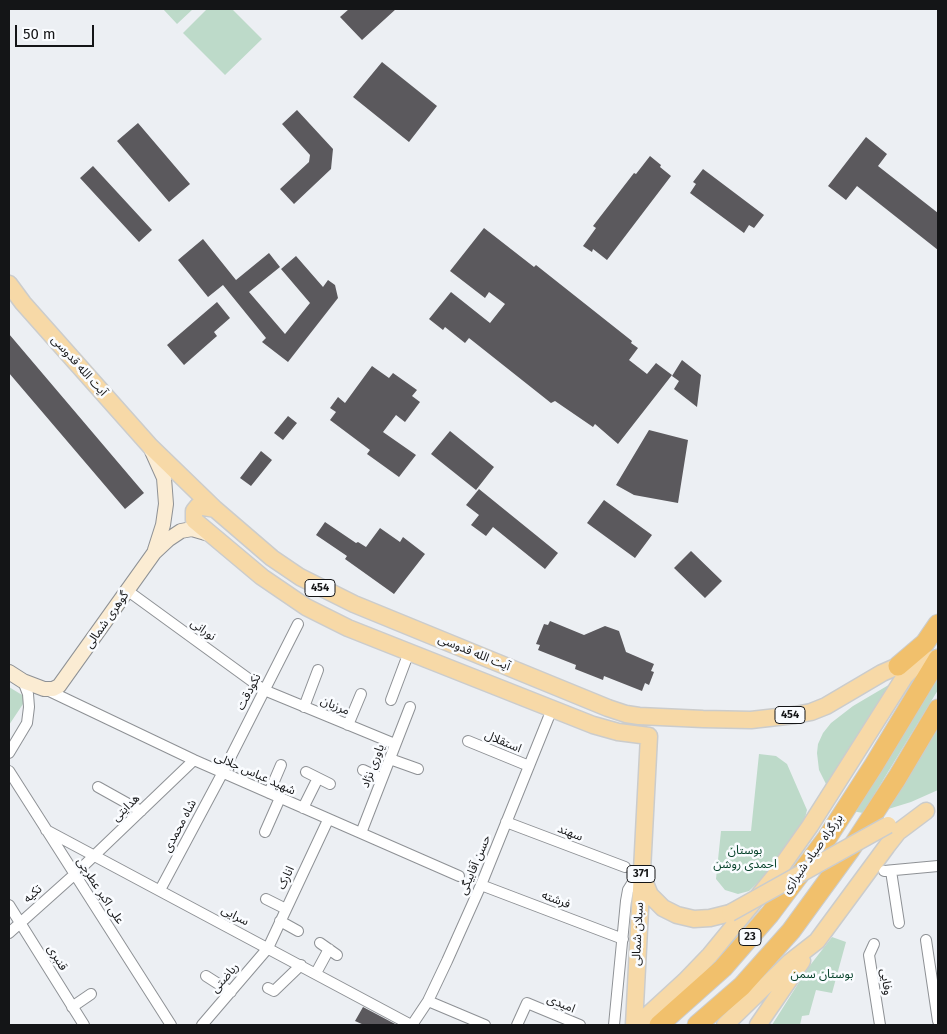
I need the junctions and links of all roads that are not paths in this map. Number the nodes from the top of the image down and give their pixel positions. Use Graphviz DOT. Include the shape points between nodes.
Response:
graph roads {
  1 [pos="9,284"];
  2 [pos="150,446"];
  3 [pos="215,509"];
  4 [pos="216,538"];
  5 [pos="154,553"];
  6 [pos="128,591"];
  7 [pos="298,624"];
  8 [pos="938,624"];
  9 [pos="408,652"];
  10 [pos="932,659"];
  11 [pos="898,666"];
  12 [pos="318,670"];
  13 [pos="9,672"];
  14 [pos="23,681"];
  15 [pos="44,689"];
  16 [pos="264,690"];
  17 [pos="361,694"];
  18 [pos="391,700"];
  19 [pos="304,707"];
  20 [pos="410,707"];
  21 [pos="938,708"];
  22 [pos="552,709"];
  23 [pos="348,725"];
  24 [pos="649,736"];
  25 [pos="468,741"];
  26 [pos="395,744"];
  27 [pos="9,753"];
  28 [pos="390,758"];
  29 [pos="194,760"];
  30 [pos="281,765"];
  31 [pos="529,766"];
  32 [pos="418,769"];
  33 [pos="9,770"];
  34 [pos="363,770"];
  35 [pos="223,772"];
  36 [pos="306,772"];
  37 [pos="318,778"];
  38 [pos="382,779"];
  39 [pos="330,784"];
  40 [pos="98,787"];
  41 [pos="269,793"];
  42 [pos="280,798"];
  43 [pos="303,808"];
  44 [pos="932,808"];
  45 [pos="141,811"];
  46 [pos="328,820"];
  47 [pos="506,822"];
  48 [pos="46,830"];
  49 [pos="265,832"];
  50 [pos="361,833"];
  51 [pos="94,855"];
  52 [pos="938,866"];
  53 [pos="625,867"];
  54 [pos="75,874"];
  55 [pos="641,874"];
  56 [pos="459,876"];
  57 [pos="480,885"];
  58 [pos="160,890"];
  59 [pos="266,900"];
  60 [pos="9,905"];
  61 [pos="286,908"];
  62 [pos="280,921"];
  63 [pos="20,923"];
  64 [pos="899,923"];
  65 [pos="298,931"];
  66 [pos="9,933"];
  67 [pos="623,939"];
  68 [pos="926,940"];
  69 [pos="817,941"];
  70 [pos="874,944"];
  71 [pos="268,948"];
  72 [pos="329,949"];
  73 [pos="301,965"];
  74 [pos="316,973"];
  75 [pos="206,976"];
  76 [pos="268,988"];
  77 [pos="230,992"];
  78 [pos="90,994"];
  79 [pos="428,1001"];
  80 [pos="72,1007"];
  81 [pos="635,1021"];
  82 [pos="938,1021"];
  83 [pos="84,1025"];
  84 [pos="171,1025"];
  85 [pos="202,1025"];
  86 [pos="412,1025"];
  87 [pos="485,1025"];
  88 [pos="517,1025"];
  89 [pos="580,1025"];
  90 [pos="614,1025"];
  91 [pos="659,1025"];
  92 [pos="697,1025"];
  93 [pos="725,1025"];
  94 [pos="758,1025"];
  95 [pos="880,1025"];
  1 -- 2 [label="main road, آیت الله قدوسی / 454"];
  2 -- 3 [label="main road, آیت الله قدوسی / 454"];
  2 -- 5 [label="main road, آیت الله قدوسی / 454" via="164,478 166,504"];
  3 -- 4 [label="main road" via="198,506 193,515 194,520"];
  3 -- 11 [label="main road, آیت الله قدوسی / 454" via="272,558 323,589 626,714 765,719 811,712"];
  4 -- 5 [label="main road, 454" via="199,530 181,531"];
  4 -- 9 [label="main road, 454" via="262,577 306,607"];
  5 -- 6 [label="main road, گوهری شمالی"];
  6 -- 15 [label="main road, گوهری شمالی" via="59,686"];
  6 -- 16 [label="street, نورانی"];
  7 -- 16 [label="street, نکودقت"];
  8 -- 11 [label="highway" via="925,643"];
  9 -- 18 [label="street"];
  9 -- 22 [label="main road, 454"];
  10 -- 11 [label="main road, آیت الله قدوسی"];
  10 -- 81 [label="main road" via="909,670 810,826 759,898 685,981"];
  10 -- 91 [label="highway, بزرگراه صیاد شیرازی / 23" via="874,765 827,838 770,914 723,968"];
  12 -- 19 [label="street"];
  13 -- 14 [label="main road"];
  14 -- 15 [label="main road"];
  14 -- 27 [label="street" via="28,694 28,723"];
  15 -- 29 [label="street, شهید عباس جلالی"];
  16 -- 19 [label="street, مرزبان"];
  16 -- 35 [label="street, نکودقت"];
  17 -- 23 [label="street"];
  19 -- 23 [label="street, مرزبان"];
  20 -- 26 [label="street, یاوری نژاد"];
  21 -- 92 [label="highway, بزرگراه صیاد شیرازی / 23" via="850,850 791,931 742,986"];
  22 -- 24 [label="main road, 454" via="610,730"];
  22 -- 31 [label="street, حسن آقابیگی"];
  23 -- 26 [label="street, مرزبان"];
  24 -- 55 [label="main road, سبلان شمالی / 371"];
  25 -- 31 [label="street, استقلال"];
  26 -- 28 [label="street, یاوری نژاد"];
  28 -- 32 [label="street"];
  28 -- 38 [label="street, یاوری نژاد"];
  29 -- 35 [label="street, شهید عباس جلالی"];
  29 -- 45 [label="street, هدایتی"];
  30 -- 41 [label="street"];
  31 -- 47 [label="street, حسن آقابیگی"];
  33 -- 48 [label="street, علی اکبر عطرچی"];
  34 -- 38 [label="street"];
  35 -- 41 [label="street, شهید عباس جلالی"];
  35 -- 58 [label="street, شاه محمدی"];
  36 -- 37 [label="street"];
  37 -- 39 [label="street"];
  37 -- 43 [label="street"];
  38 -- 50 [label="street, یاوری نژاد"];
  40 -- 45 [label="street"];
  41 -- 42 [label="street, شهید عباس جلالی"];
  42 -- 43 [label="street, شهید عباس جلالی"];
  42 -- 49 [label="street"];
  43 -- 46 [label="street, شهید عباس جلالی"];
  44 -- 55 [label="main road, bridge" via="888,825 730,913 710,918 677,916 663,908 650,895"];
  44 -- 69 [label="main road" via="898,832"];
  45 -- 51 [label="street, هدایتی"];
  46 -- 50 [label="street, شهید عباس جلالی"];
  46 -- 61 [label="street, انارک"];
  47 -- 53 [label="street, سهند"];
  47 -- 57 [label="street, حسن آقابیگی"];
  48 -- 51 [label="street, سرایی"];
  48 -- 54 [label="street, علی اکبر عطرچی"];
  50 -- 56 [label="street, شهید عباس جلالی"];
  51 -- 54 [label="street, هدایتی"];
  51 -- 58 [label="street, سرایی"];
  52 -- 64 [label="street" via="888,871"];
  54 -- 63 [label="street, تکیه"];
  54 -- 84 [label="street, علی اکبر عطرچی"];
  55 -- 67 [label="street" via="628,890"];
  55 -- 81 [label="main road, سبلان شمالی / 371"];
  57 -- 67 [label="street, فرشته"];
  57 -- 79 [label="street, حسن آقابیگی"];
  58 -- 71 [label="street, سرایی"];
  59 -- 61 [label="street"];
  60 -- 63 [label="street, قنبری"];
  61 -- 62 [label="street, انارک"];
  62 -- 65 [label="street"];
  62 -- 71 [label="street, انارک"];
  63 -- 66 [label="street, تکیه"];
  63 -- 80 [label="street, قنبری"];
  67 -- 90 [label="street"];
  68 -- 82 [label="street"];
  69 -- 93 [label="main road" via="790,962"];
  69 -- 94 [label="main road"];
  70 -- 95 [label="street, وفایی" via="869,955"];
  71 -- 73 [label="street, سرایی"];
  71 -- 77 [label="street, ریاضتی"];
  72 -- 74 [label="street"];
  73 -- 74 [label="street, سرایی"];
  73 -- 76 [label="street" via="274,991"];
  74 -- 86 [label="street, سرایی"];
  75 -- 77 [label="street"];
  77 -- 85 [label="street, ریاضتی"];
  78 -- 80 [label="street"];
  79 -- 86 [label="street, حسن آقابیگی"];
  79 -- 87 [label="street"];
  80 -- 83 [label="street, قنبری"];
  88 -- 89 [label="street, امیدی" via="527,1003"];
}
